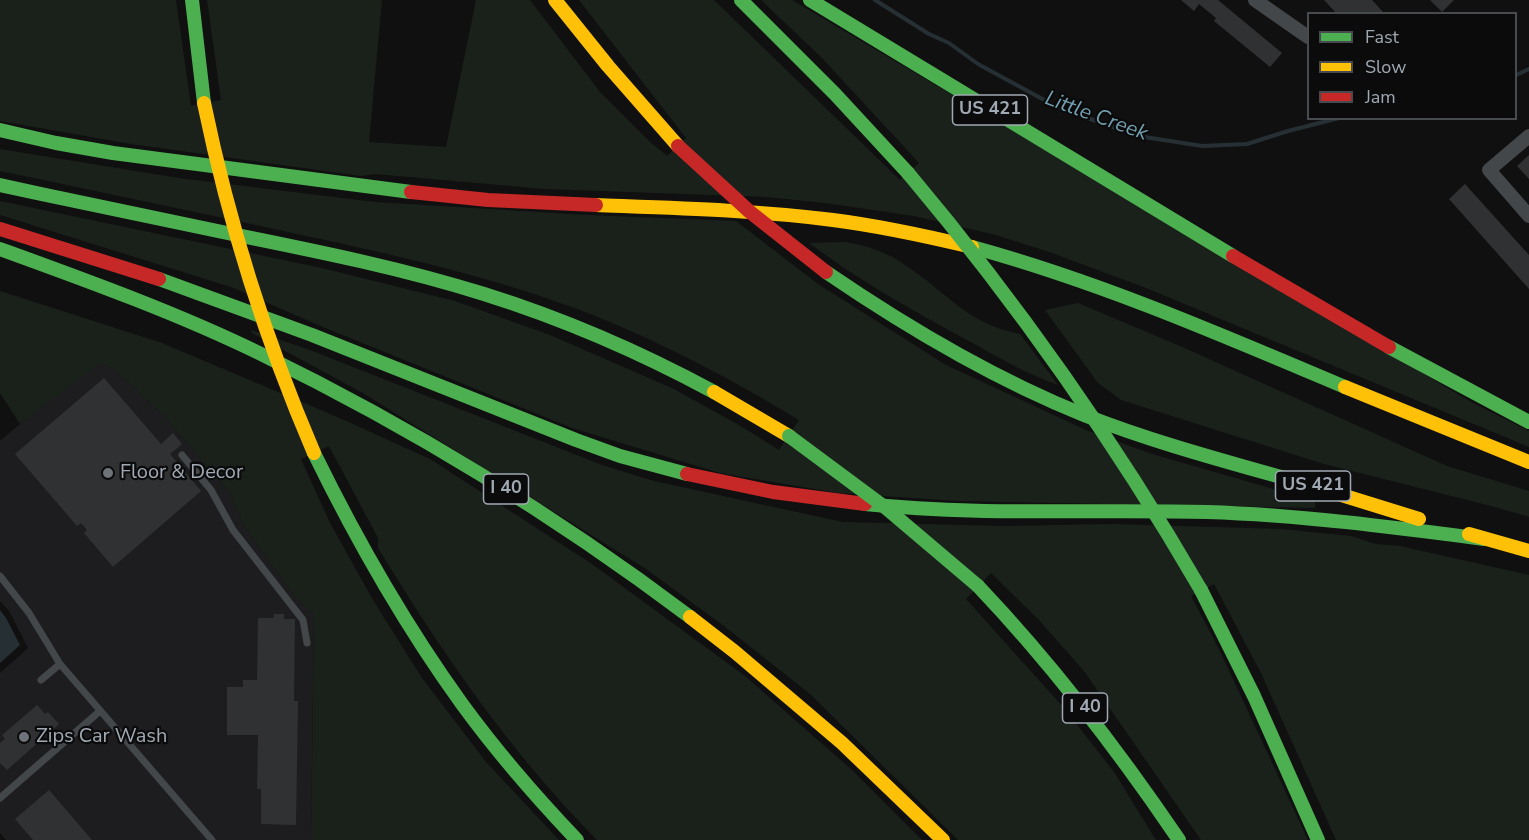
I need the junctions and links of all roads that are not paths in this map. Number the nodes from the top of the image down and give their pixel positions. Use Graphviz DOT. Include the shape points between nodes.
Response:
graph roads {
  1 [pos="190,0"];
  2 [pos="555,0"];
  3 [pos="741,0"];
  4 [pos="810,0"];
  5 [pos="1259,1"];
  6 [pos="1307,36"];
  7 [pos="0,130"];
  8 [pos="0,136"];
  9 [pos="1529,136"];
  10 [pos="34,139"];
  11 [pos="0,185"];
  12 [pos="1529,216"];
  13 [pos="0,229"];
  14 [pos="0,249"];
  15 [pos="1529,422"];
  16 [pos="182,455"];
  17 [pos="1529,462"];
  18 [pos="1484,539"];
  19 [pos="1529,551"];
  20 [pos="0,576"];
  21 [pos="308,643"];
  22 [pos="60,664"];
  23 [pos="41,681"];
  24 [pos="100,711"];
  25 [pos="0,798"];
  26 [pos="212,840"];
  27 [pos="577,840"];
  28 [pos="943,840"];
  29 [pos="1179,840"];
  30 [pos="1318,840"];
  1 -- 27 [label="highway, bridge" via="204,103 224,197 251,292 280,374 336,501 439,672 499,752"];
  2 -- 18 [label="highway, US 421, bridge" via="678,146 750,212 826,272 907,327 1030,391 1086,415 1180,448"];
  3 -- 30 [label="highway, bridge" via="908,173 1001,285 1066,374 1145,493 1201,591 1254,696"];
  4 -- 15 [label="highway, US 421" via="1302,298"];
  5 -- 6 [label="street"];
  7 -- 10 [label="highway"];
  8 -- 10 [label="highway"];
  9 -- 12 [label="street" via="1489,170"];
  10 -- 17 [label="highway" via="377,190 775,214 924,235 1020,260 1115,292"];
  11 -- 29 [label="highway, I 40, bridge" via="325,254 469,290 564,322 656,361 745,408 891,510 978,586 1071,689"];
  13 -- 18 [label="highway" via="214,298 610,451 714,481 803,498 898,508 1238,513 1352,522"];
  14 -- 28 [label="highway, I 40" via="116,292 253,351 383,417 512,493 636,576 754,667 865,764"];
  16 -- 21 [label="lane" via="211,490 233,531 303,620"];
  18 -- 19 [label="highway, US 421"];
  20 -- 22 [label="lane" via="29,613"];
  22 -- 23 [label="lane"];
  22 -- 24 [label="lane"];
  24 -- 25 [label="lane"];
  24 -- 26 [label="lane"];
}
